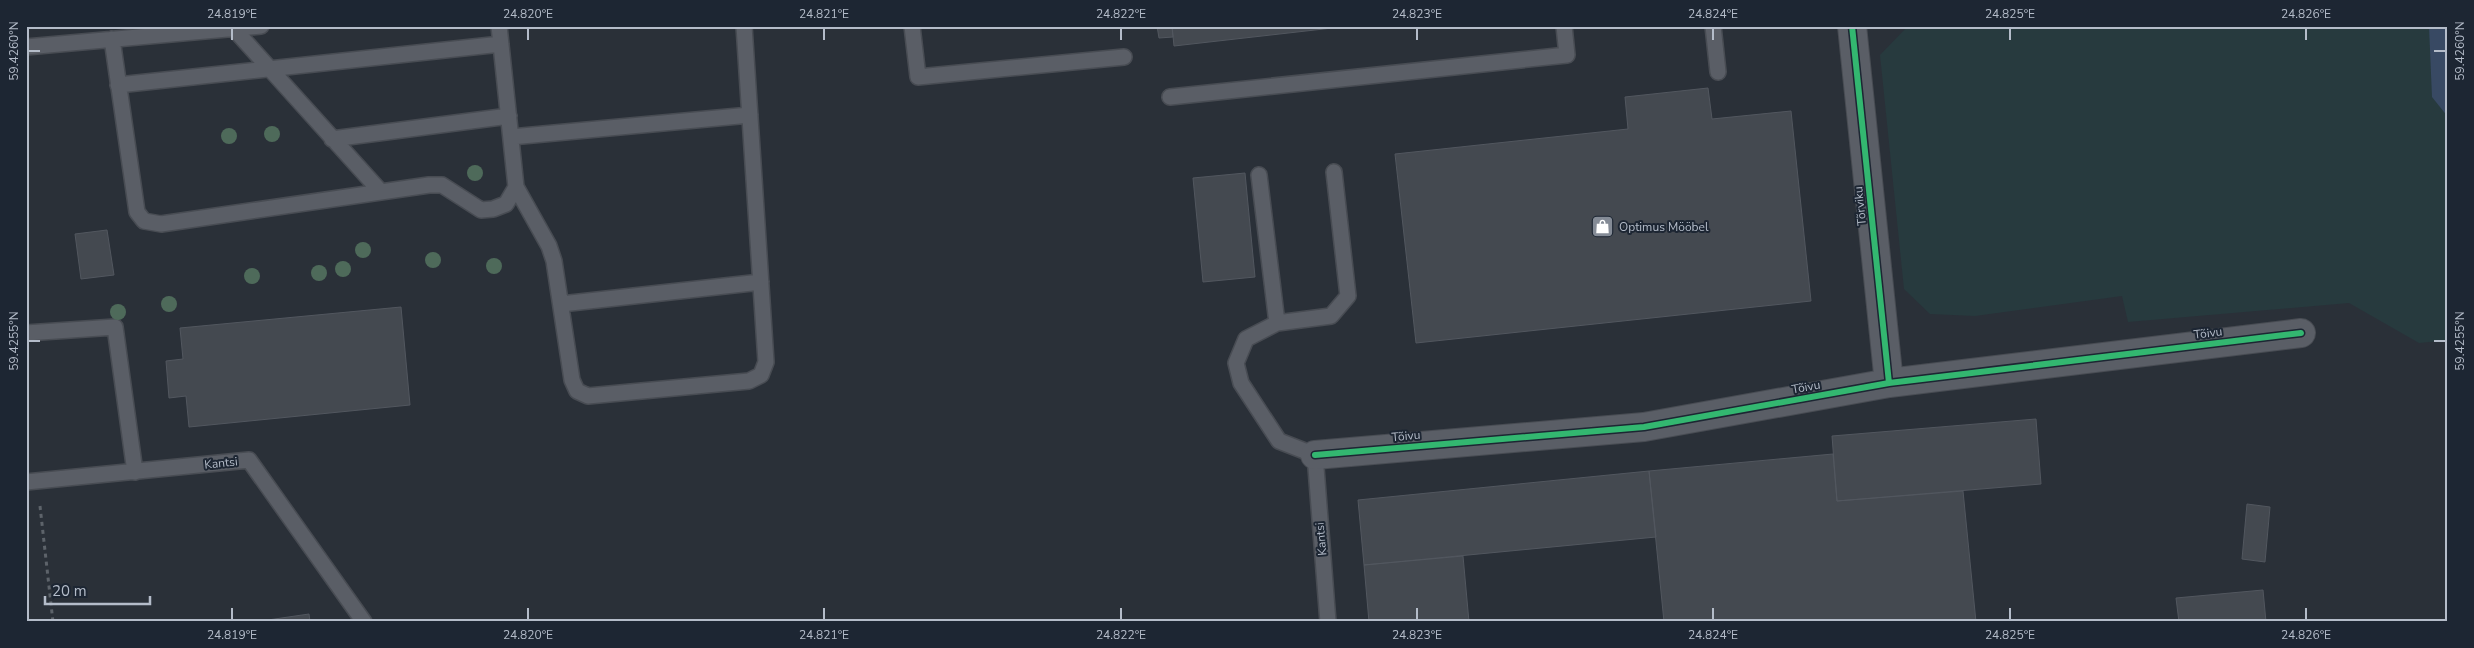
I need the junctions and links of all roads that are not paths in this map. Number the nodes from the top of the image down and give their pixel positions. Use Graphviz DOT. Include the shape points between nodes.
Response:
graph roads {
  1 [pos="261,26"];
  2 [pos="500,26"];
  3 [pos="744,26"];
  4 [pos="912,26"];
  5 [pos="1564,26"];
  6 [pos="1713,26"];
  7 [pos="1856,28"];
  8 [pos="234,29"];
  9 [pos="112,39"];
  10 [pos="501,44"];
  11 [pos="26,47"];
  12 [pos="1124,57"];
  13 [pos="270,69"];
  14 [pos="1718,72"];
  15 [pos="118,85"];
  16 [pos="1170,97"];
  17 [pos="750,115"];
  18 [pos="509,116"];
  19 [pos="511,137"];
  20 [pos="332,138"];
  21 [pos="1334,172"];
  22 [pos="1258,175"];
  23 [pos="516,187"];
  24 [pos="381,192"];
  25 [pos="761,282"];
  26 [pos="561,304"];
  27 [pos="1278,323"];
  28 [pos="26,333"];
  29 [pos="2301,333"];
  30 [pos="1889,383"];
  31 [pos="1315,455"];
  32 [pos="135,472"];
  33 [pos="32,481"];
  34 [pos="364,622"];
  35 [pos="1328,622"];
  1 -- 8 [label="lane"];
  2 -- 10 [label="lane"];
  3 -- 17 [label="lane"];
  4 -- 12 [label="lane" via="918,78"];
  5 -- 16 [label="lane" via="1567,55"];
  6 -- 14 [label="lane"];
  7 -- 30 [label="street, Tõrviku"];
  8 -- 9 [label="lane"];
  8 -- 13 [label="lane"];
  9 -- 11 [label="lane"];
  9 -- 15 [label="lane"];
  10 -- 13 [label="lane"];
  10 -- 18 [label="lane"];
  13 -- 15 [label="lane"];
  13 -- 20 [label="lane"];
  15 -- 24 [label="lane" via="136,212 144,221 160,224"];
  17 -- 19 [label="lane"];
  17 -- 25 [label="lane"];
  18 -- 19 [label="lane"];
  18 -- 20 [label="lane"];
  19 -- 23 [label="lane"];
  20 -- 24 [label="lane"];
  21 -- 27 [label="lane" via="1348,296 1331,316"];
  22 -- 27 [label="lane"];
  23 -- 24 [label="lane" via="506,204 481,210 442,185"];
  23 -- 26 [label="lane" via="549,246"];
  25 -- 26 [label="lane"];
  25 -- 26 [label="lane" via="766,362 761,375 749,381 588,396 576,391 572,380"];
  27 -- 31 [label="lane" via="1246,339 1236,363 1241,383 1279,441"];
  28 -- 32 [label="lane" via="115,328"];
  29 -- 30 [label="street, Tõivu"];
  30 -- 31 [label="street, Tõivu" via="1644,427"];
  31 -- 35 [label="lane, Kantsi"];
  32 -- 33 [label="lane, Kantsi"];
  32 -- 34 [label="lane, Kantsi" via="249,460"];
}
